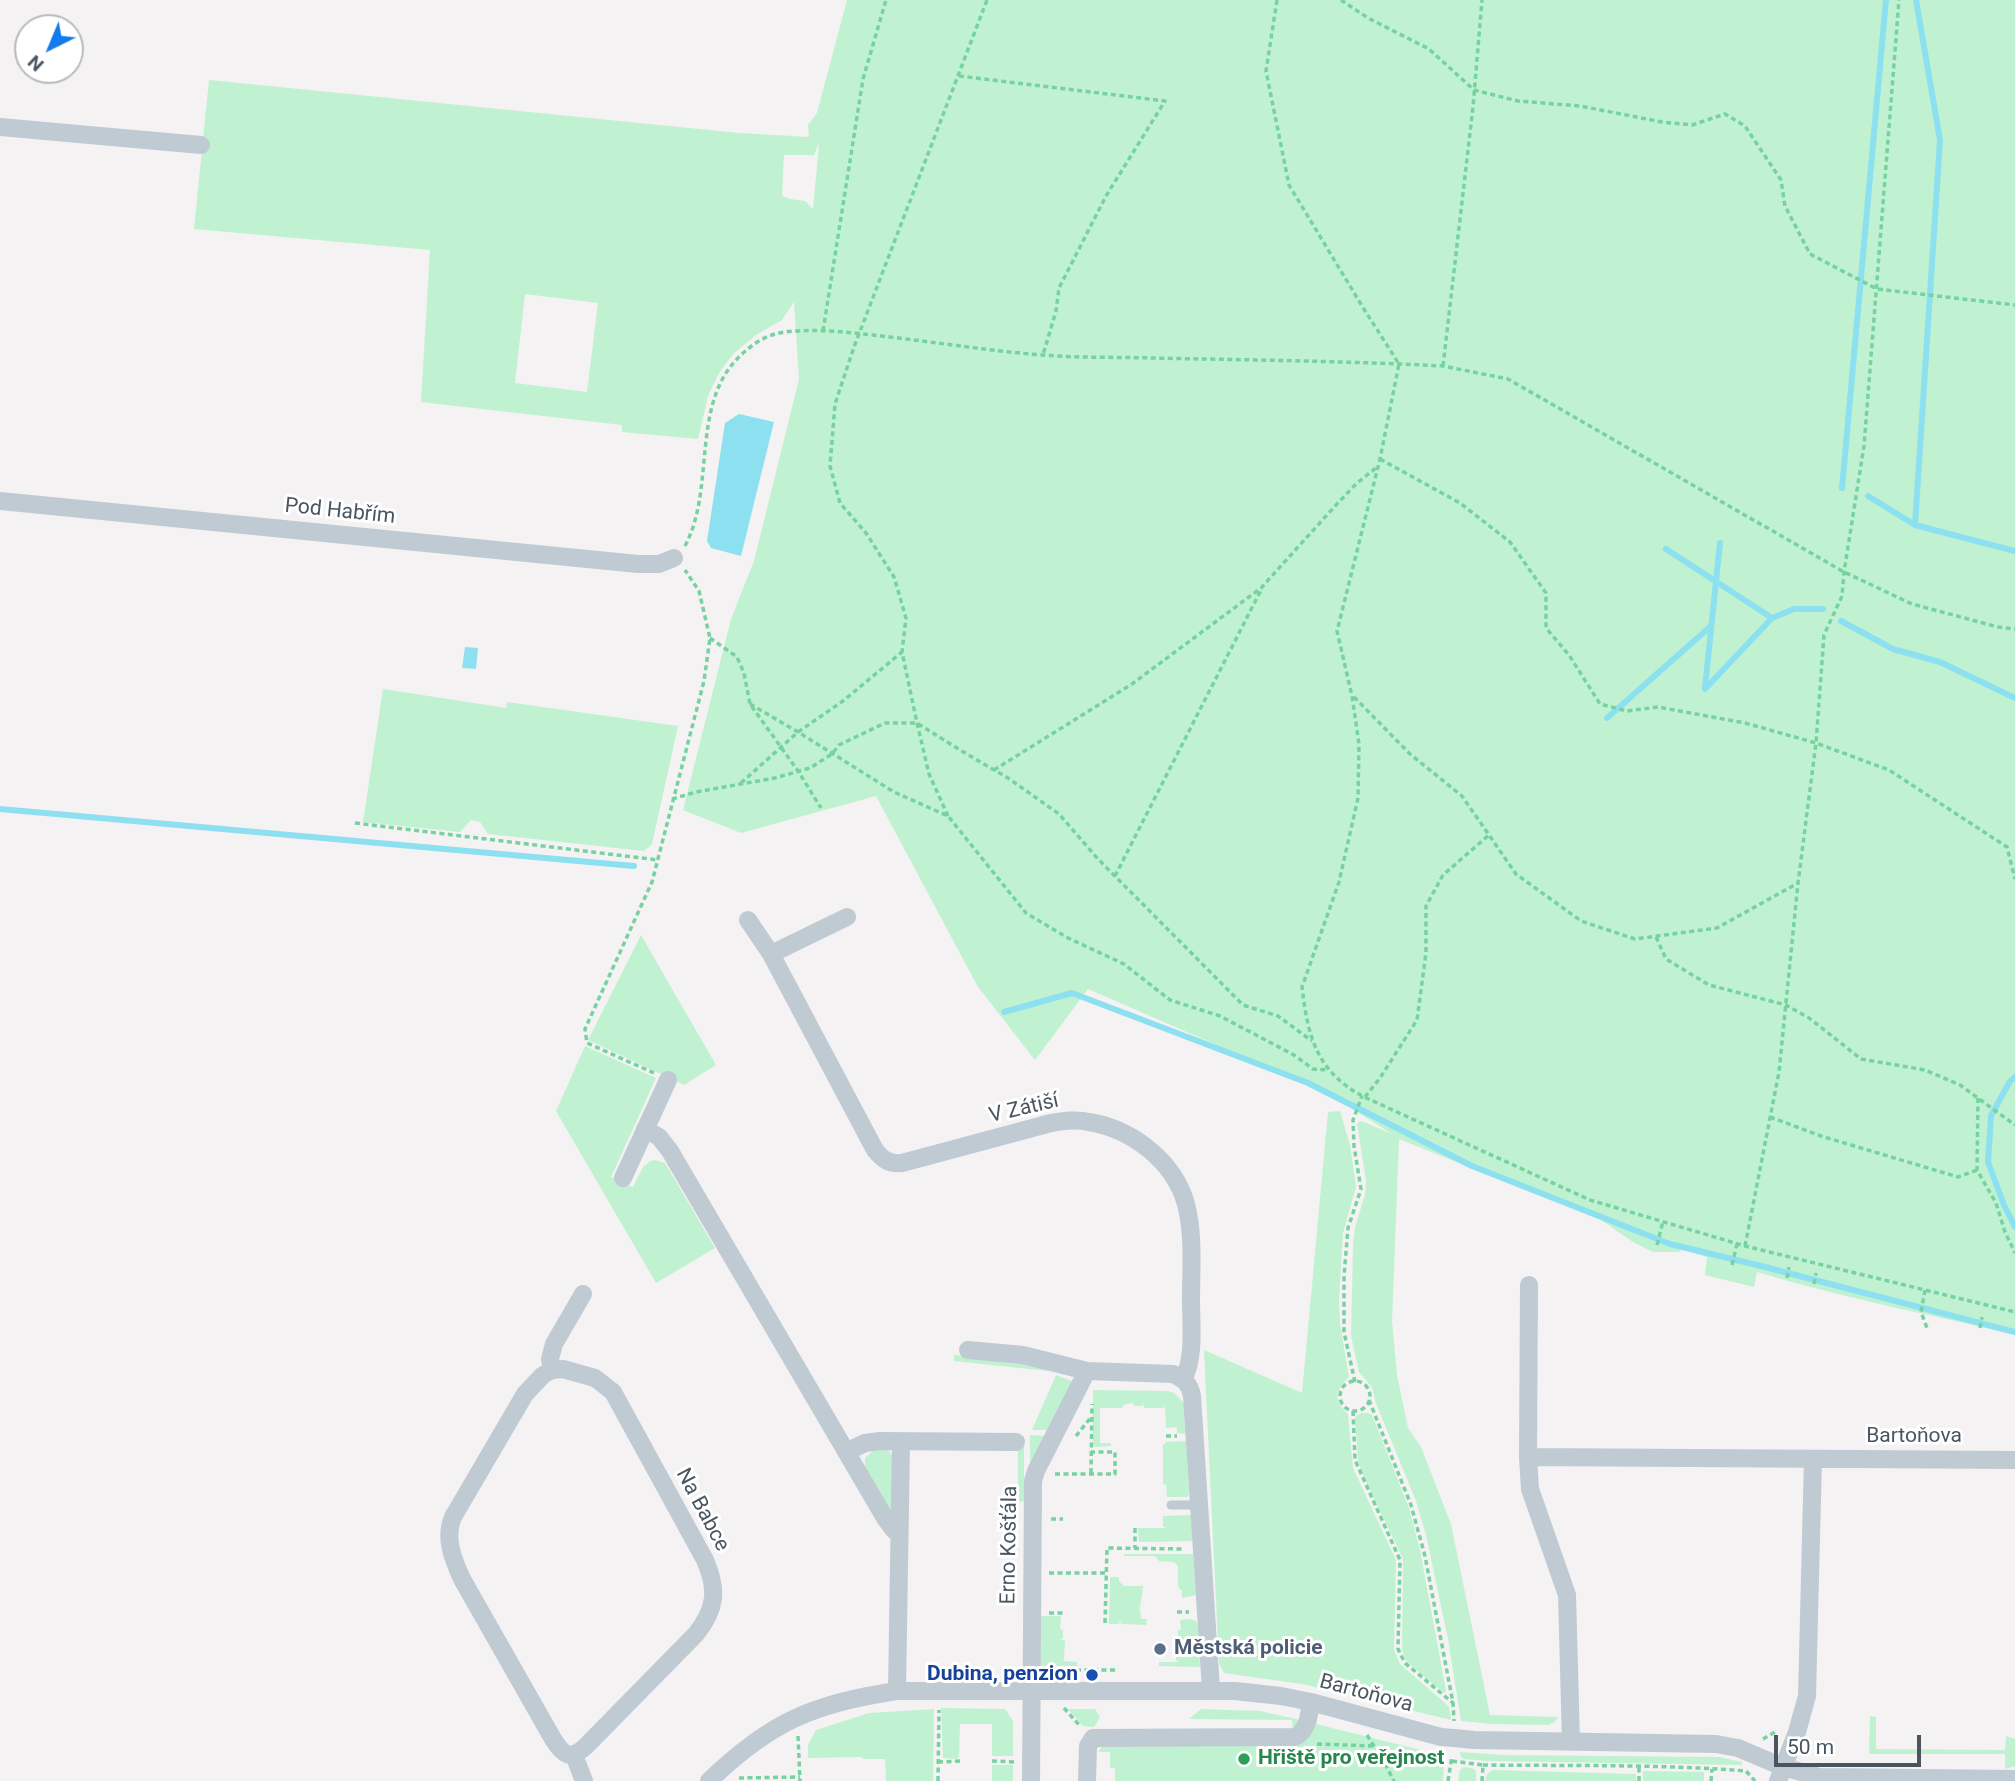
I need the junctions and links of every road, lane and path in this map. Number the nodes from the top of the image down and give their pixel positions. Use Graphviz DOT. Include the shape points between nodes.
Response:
graph roads {
  1 [pos="886,0"];
  2 [pos="987,0"];
  3 [pos="1277,0"];
  4 [pos="1341,0"];
  5 [pos="1482,0"];
  6 [pos="1899,0"];
  7 [pos="959,76"];
  8 [pos="1474,90"];
  9 [pos="0,127"];
  10 [pos="201,145"];
  11 [pos="1877,289"];
  12 [pos="2015,305"];
  13 [pos="823,331"];
  14 [pos="858,333"];
  15 [pos="1044,355"];
  16 [pos="1399,364"];
  17 [pos="1443,366"];
  18 [pos="1380,459"];
  19 [pos="1378,467"];
  20 [pos="0,501"];
  21 [pos="674,558"];
  22 [pos="1844,572"];
  23 [pos="1261,588"];
  24 [pos="2015,629"];
  25 [pos="710,638"];
  26 [pos="902,652"];
  27 [pos="1352,696"];
  28 [pos="750,704"];
  29 [pos="917,723"];
  30 [pos="798,732"];
  31 [pos="1816,743"];
  32 [pos="780,748"];
  33 [pos="832,754"];
  34 [pos="994,770"];
  35 [pos="799,771"];
  36 [pos="740,784"];
  37 [pos="672,799"];
  38 [pos="821,808"];
  39 [pos="948,816"];
  40 [pos="355,823"];
  41 [pos="1489,835"];
  42 [pos="658,860"];
  43 [pos="1115,876"];
  44 [pos="2015,879"];
  45 [pos="1798,883"];
  46 [pos="847,917"];
  47 [pos="748,920"];
  48 [pos="1656,937"];
  49 [pos="771,954"];
  50 [pos="1786,1005"];
  51 [pos="1314,1043"];
  52 [pos="1328,1070"];
  53 [pos="668,1080"];
  54 [pos="1362,1098"];
  55 [pos="1978,1098"];
  56 [pos="1770,1117"];
  57 [pos="2015,1125"];
  58 [pos="645,1129"];
  59 [pos="1977,1170"];
  60 [pos="623,1178"];
  61 [pos="1663,1221"];
  62 [pos="1737,1244"];
  63 [pos="1657,1245"];
  64 [pos="1745,1246"];
  65 [pos="2015,1254"];
  66 [pos="1732,1265"];
  67 [pos="1789,1267"];
  68 [pos="1816,1273"];
  69 [pos="1787,1278"];
  70 [pos="1814,1284"];
  71 [pos="1529,1285"];
  72 [pos="1925,1290"];
  73 [pos="583,1294"];
  74 [pos="2015,1312"];
  75 [pos="1982,1317"];
  76 [pos="1927,1328"];
  77 [pos="1980,1328"];
  78 [pos="968,1350"];
  79 [pos="552,1370"];
  80 [pos="1087,1371"];
  81 [pos="1183,1379"];
  82 [pos="1355,1382"];
  83 [pos="1369,1400"];
  84 [pos="1092,1402"];
  85 [pos="1353,1411"];
  86 [pos="901,1442"];
  87 [pos="1016,1442"];
  88 [pos="846,1452"];
  89 [pos="1091,1452"];
  90 [pos="1528,1457"];
  91 [pos="1813,1459"];
  92 [pos="2015,1460"];
  93 [pos="1049,1474"];
  94 [pos="1091,1474"];
  95 [pos="1199,1504"];
  96 [pos="1171,1505"];
  97 [pos="1135,1528"];
  98 [pos="900,1531"];
  99 [pos="1135,1548"];
  100 [pos="1194,1549"];
  101 [pos="1032,1573"];
  102 [pos="1107,1573"];
  103 [pos="1105,1623"];
  104 [pos="1031,1690"];
  105 [pos="1210,1690"];
  106 [pos="897,1691"];
  107 [pos="1311,1702"];
  108 [pos="1453,1703"];
  109 [pos="939,1710"];
  110 [pos="1455,1725"];
  111 [pos="1783,1725"];
  112 [pos="807,1730"];
  113 [pos="798,1734"];
  114 [pos="1366,1734"];
  115 [pos="1295,1737"];
  116 [pos="790,1738"];
  117 [pos="1758,1738"];
  118 [pos="1571,1742"];
  119 [pos="1374,1746"];
  120 [pos="575,1755"];
  121 [pos="963,1761"];
  122 [pos="992,1761"];
  123 [pos="939,1762"];
  124 [pos="1015,1762"];
  125 [pos="1483,1765"];
  126 [pos="1639,1766"];
  127 [pos="1712,1768"];
  128 [pos="742,1772"];
  129 [pos="1781,1774"];
  130 [pos="800,1779"];
  131 [pos="2015,1779"];
  132 [pos="734,1780"];
  133 [pos="584,1781"];
  134 [pos="709,1781"];
  135 [pos="938,1781"];
  136 [pos="1031,1781"];
  137 [pos="1087,1781"];
  138 [pos="1394,1781"];
  139 [pos="1448,1781"];
  140 [pos="1482,1781"];
  141 [pos="1639,1781"];
  142 [pos="1711,1781"];
  143 [pos="1755,1781"];
  1 -- 13 [label="path" via="863,79"];
  2 -- 7 [label="path"];
  3 -- 16 [label="path" via="1266,71 1289,185"];
  4 -- 8 [label="path" via="1429,49"];
  5 -- 8 [label="path"];
  6 -- 11 [label="path"];
  7 -- 14 [label="path"];
  7 -- 15 [label="path" via="1165,100 1106,196 1059,288"];
  8 -- 11 [label="path" via="1518,101 1580,106 1692,125 1725,114 1745,126 1781,180 1786,206 1810,254"];
  8 -- 17 [label="path"];
  9 -- 10 [label="street"];
  11 -- 12 [label="path"];
  11 -- 22 [label="path" via="1864,446"];
  13 -- 14 [label="path"];
  13 -- 21 [label="path" via="771,335 748,349 723,376 713,401 693,527"];
  14 -- 15 [label="path"];
  14 -- 26 [label="path" via="835,404 830,466 840,503 894,577 906,618"];
  15 -- 16 [label="path"];
  16 -- 17 [label="path"];
  16 -- 18 [label="path"];
  17 -- 22 [label="path" via="1508,379"];
  18 -- 19 [label="path"];
  18 -- 31 [label="path" via="1460,503 1510,542 1546,593 1546,628 1600,704 1627,711 1658,707 1745,723"];
  19 -- 23 [label="path" via="1356,484"];
  19 -- 27 [label="path" via="1337,631"];
  20 -- 21 [label="street, Pod Habřím" via="638,564"];
  21 -- 25 [label="path" via="699,591"];
  22 -- 24 [label="path" via="1912,604"];
  22 -- 31 [label="path" via="1842,596 1824,635"];
  23 -- 34 [label="path" via="1132,684"];
  23 -- 43 [label="path"];
  25 -- 28 [label="path" via="737,657"];
  25 -- 37 [label="path" via="704,681"];
  26 -- 29 [label="path"];
  26 -- 30 [label="path"];
  27 -- 41 [label="path" via="1410,754 1462,796"];
  27 -- 51 [label="path" via="1359,744 1358,799 1339,882 1302,987"];
  28 -- 30 [label="path"];
  28 -- 32 [label="path"];
  29 -- 33 [label="path" via="885,723 839,745"];
  29 -- 34 [label="path"];
  29 -- 39 [label="path" via="929,774"];
  30 -- 32 [label="path"];
  30 -- 33 [label="path"];
  31 -- 44 [label="path" via="1889,770 2007,847"];
  31 -- 45 [label="path"];
  32 -- 35 [label="path"];
  32 -- 36 [label="path"];
  33 -- 35 [label="path"];
  33 -- 39 [label="path" via="894,792"];
  34 -- 43 [label="path" via="1059,814"];
  35 -- 36 [label="path"];
  35 -- 38 [label="path"];
  36 -- 37 [label="path"];
  37 -- 42 [label="path"];
  39 -- 52 [label="path" via="1026,913 1124,964 1170,1000 1220,1016 1313,1069"];
  40 -- 42 [label="path"];
  41 -- 48 [label="path" via="1516,874 1581,921 1634,939"];
  41 -- 54 [label="path" via="1443,875 1426,906 1426,953 1417,1020"];
  42 -- 53 [label="path" via="586,1024 585,1036 587,1043"];
  43 -- 51 [label="path" via="1243,1005 1278,1016"];
  45 -- 48 [label="path" via="1717,928"];
  45 -- 50 [label="path"];
  46 -- 49 [label="street"];
  47 -- 49 [label="street, V Zátiší"];
  48 -- 50 [label="path" via="1666,958 1709,985"];
  49 -- 81 [label="street, V Zátiší" via="875,1150 888,1162 902,1163 1072,1120 1121,1132 1160,1159 1180,1189 1189,1221 1191,1343"];
  50 -- 55 [label="path" via="1861,1059 1925,1070"];
  50 -- 56 [label="path"];
  51 -- 52 [label="path"];
  52 -- 54 [label="path"];
  53 -- 58 [label="street"];
  54 -- 61 [label="path" via="1590,1200"];
  54 -- 82 [label="path" via="1353,1120 1361,1189 1348,1228 1344,1276 1344,1332"];
  55 -- 57 [label="path"];
  55 -- 59 [label="path"];
  56 -- 59 [label="path" via="1958,1177"];
  56 -- 64 [label="path"];
  58 -- 60 [label="street"];
  58 -- 88 [label="street" via="670,1151"];
  59 -- 65 [label="path" via="1996,1203"];
  61 -- 62 [label="path"];
  61 -- 63 [label="path"];
  62 -- 64 [label="path"];
  62 -- 66 [label="path"];
  64 -- 72 [label="path"];
  67 -- 69 [label="path"];
  68 -- 70 [label="path"];
  71 -- 90 [label="street"];
  72 -- 74 [label="path"];
  72 -- 76 [label="path" via="1921,1312"];
  73 -- 79 [label="street" via="554,1344"];
  75 -- 77 [label="path"];
  78 -- 80 [label="street" via="1023,1355"];
  79 -- 120 [label="street" via="525,1394 453,1517 449,1536 461,1579 546,1728 558,1748"];
  79 -- 120 [label="street, Na Babce" via="596,1378 613,1392 705,1560 713,1589 711,1611 696,1634"];
  80 -- 81 [label="street" via="1165,1373"];
  80 -- 101 [label="street, Erno Košťála" via="1034,1476"];
  81 -- 95 [label="street" via="1192,1396"];
  82 -- 83 [label="path" via="1367,1387"];
  82 -- 85 [label="path" via="1343,1388 1340,1398"];
  83 -- 85 [label="path" via="1365,1408"];
  83 -- 108 [label="path" via="1411,1505"];
  84 -- 89 [label="path"];
  85 -- 108 [label="path" via="1356,1460 1400,1560 1398,1649 1405,1663"];
  86 -- 87 [label="street"];
  86 -- 88 [label="street" via="865,1443"];
  86 -- 98 [label="street"];
  88 -- 98 [label="street" via="885,1518"];
  89 -- 94 [label="path"];
  89 -- 94 [label="path" via="1115,1452 1115,1474"];
  90 -- 91 [label="street, Bartoňova"];
  90 -- 118 [label="street" via="1530,1489 1567,1595"];
  91 -- 92 [label="street, Bartoňova"];
  91 -- 129 [label="street" via="1807,1696"];
  93 -- 94 [label="path"];
  95 -- 96 [label="lane"];
  95 -- 105 [label="street"];
  97 -- 99 [label="path"];
  98 -- 106 [label="street"];
  99 -- 100 [label="path"];
  99 -- 102 [label="path" via="1107,1548"];
  101 -- 102 [label="path"];
  101 -- 104 [label="street, Erno Košťála"];
  102 -- 103 [label="path"];
  104 -- 105 [label="street, Bartoňova"];
  104 -- 106 [label="street, Bartoňova"];
  104 -- 136 [label="street"];
  105 -- 107 [label="street, Bartoňova"];
  106 -- 134 [label="street, Bartoňova" via="833,1703 788,1720 744,1749"];
  107 -- 115 [label="street" via="1306,1725"];
  107 -- 118 [label="street, Bartoňova" via="1441,1737"];
  108 -- 110 [label="path"];
  109 -- 123 [label="path"];
  111 -- 117 [label="path" via="1765,1739"];
  112 -- 113 [label="path"];
  113 -- 116 [label="path"];
  113 -- 130 [label="path"];
  114 -- 119 [label="path"];
  115 -- 119 [label="path" via="1301,1744"];
  115 -- 137 [label="street" via="1093,1738 1088,1746"];
  118 -- 129 [label="street, Bartoňova" via="1716,1744 1738,1748"];
  119 -- 138 [label="path"];
  120 -- 133 [label="street"];
  121 -- 123 [label="path"];
  122 -- 124 [label="path"];
  123 -- 135 [label="path"];
  125 -- 126 [label="path"];
  125 -- 139 [label="path" via="1451,1761"];
  125 -- 140 [label="path"];
  126 -- 127 [label="path"];
  126 -- 141 [label="path"];
  127 -- 142 [label="path"];
  127 -- 143 [label="path" via="1746,1771"];
  128 -- 132 [label="path"];
  129 -- 131 [label="street, Bartoňova"];
  130 -- 132 [label="path"];
}
